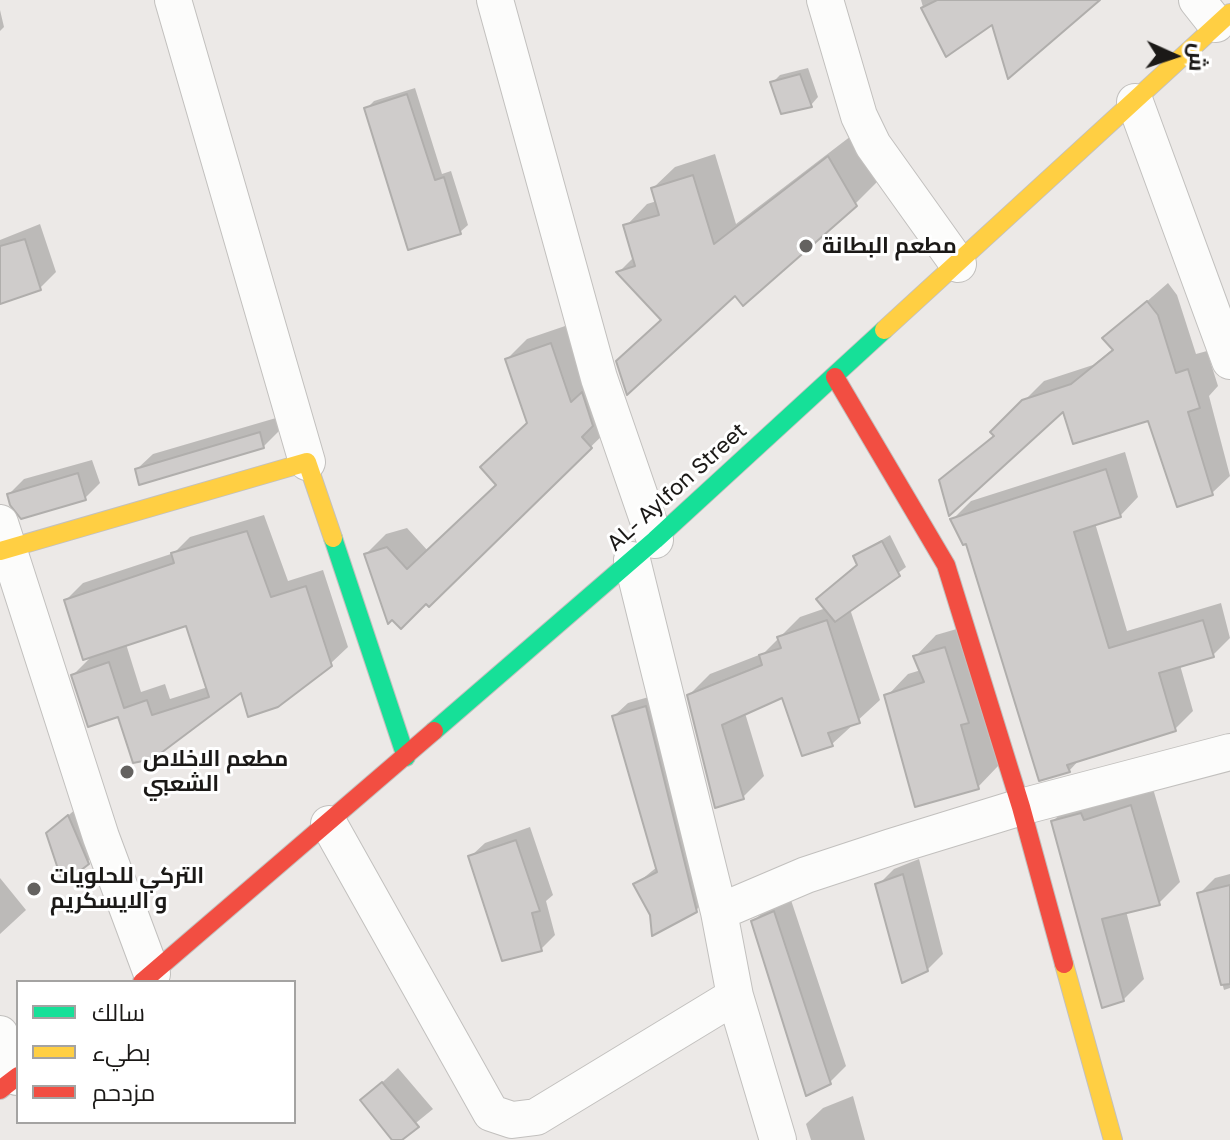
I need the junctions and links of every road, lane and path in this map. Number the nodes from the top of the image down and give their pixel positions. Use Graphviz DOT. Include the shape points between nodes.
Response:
graph roads {
  1 [pos="173,0"];
  2 [pos="495,0"];
  3 [pos="825,0"];
  4 [pos="1214,12"];
  5 [pos="1135,102"];
  6 [pos="958,264"];
  7 [pos="1230,361"];
  8 [pos="835,377"];
  9 [pos="307,462"];
  10 [pos="3,541"];
  11 [pos="644,550"];
  12 [pos="1230,752"];
  13 [pos="406,757"];
  14 [pos="1021,807"];
  15 [pos="329,824"];
  16 [pos="719,912"];
  17 [pos="147,978"];
  18 [pos="735,996"];
  19 [pos="0,1034"];
  20 [pos="12,1081"];
  21 [pos="778,1140"];
  22 [pos="1113,1140"];
  1 -- 9 [label="street"];
  2 -- 11 [label="street"];
  3 -- 6 [label="street" via="859,116 873,145"];
  4 -- 5 [label="main road, AL- Aylfon Street"];
  5 -- 6 [label="main road, AL- Aylfon Street"];
  5 -- 7 [label="street"];
  6 -- 8 [label="main road, AL- Aylfon Street"];
  8 -- 11 [label="main road, AL- Aylfon Street"];
  8 -- 14 [label="main road" via="946,565"];
  9 -- 10 [label="main road"];
  9 -- 13 [label="main road"];
  10 -- 17 [label="street"];
  11 -- 13 [label="main road, AL- Aylfon Street"];
  11 -- 16 [label="street"];
  12 -- 14 [label="street"];
  13 -- 15 [label="main road, AL- Aylfon Street"];
  14 -- 16 [label="street" via="806,875"];
  14 -- 22 [label="main road"];
  15 -- 17 [label="main road, AL- Aylfon Street"];
  15 -- 18 [label="street" via="491,1113 512,1120 536,1117"];
  16 -- 18 [label="street"];
  18 -- 21 [label="street"];
  19 -- 20 [label="street"];
}
